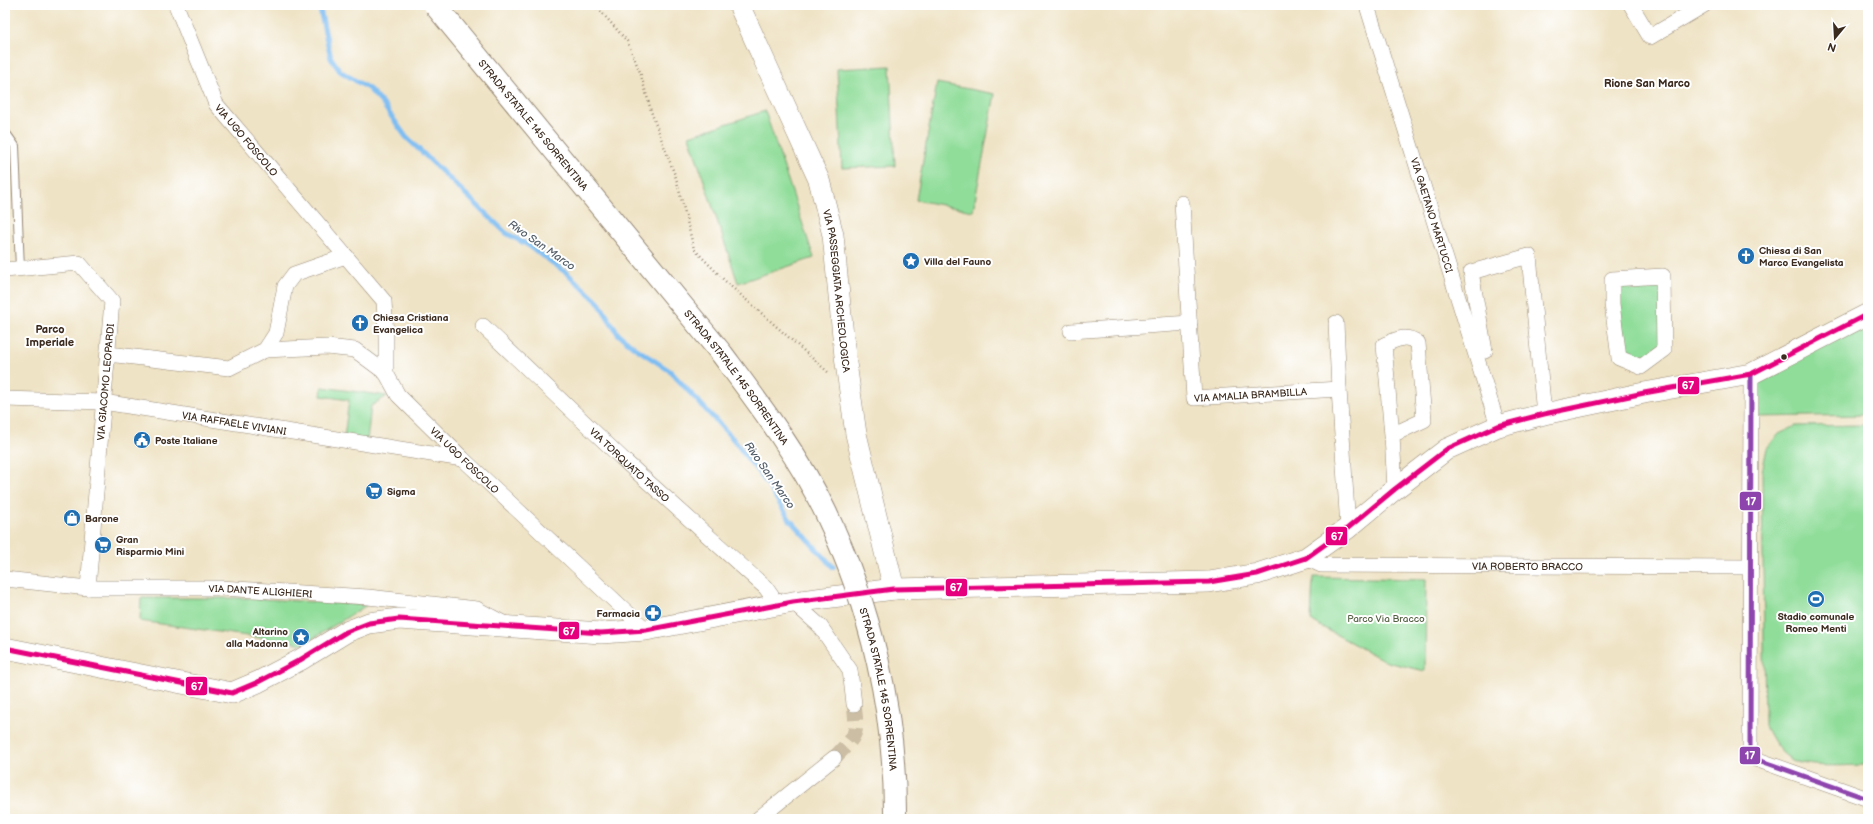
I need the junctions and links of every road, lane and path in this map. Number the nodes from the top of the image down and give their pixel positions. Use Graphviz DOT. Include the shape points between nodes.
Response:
graph roads {
  1 [pos="176,5"];
  2 [pos="435,5"];
  3 [pos="595,5"];
  4 [pos="739,5"];
  5 [pos="1370,5"];
  6 [pos="1631,5"];
  7 [pos="1704,5"];
  8 [pos="5,132"];
  9 [pos="1182,203"];
  10 [pos="346,256"];
  11 [pos="12,269"];
  12 [pos="1868,314"];
  13 [pos="1190,323"];
  14 [pos="1336,323"];
  15 [pos="483,326"];
  16 [pos="1071,331"];
  17 [pos="265,350"];
  18 [pos="108,354"];
  19 [pos="1486,359"];
  20 [pos="1641,367"];
  21 [pos="386,373"];
  22 [pos="1751,374"];
  23 [pos="848,388"];
  24 [pos="1339,389"];
  25 [pos="1644,393"];
  26 [pos="5,399"];
  27 [pos="103,402"];
  28 [pos="1544,414"];
  29 [pos="1498,426"];
  30 [pos="1392,435"];
  31 [pos="463,459"];
  32 [pos="1395,489"];
  33 [pos="1348,528"];
  34 [pos="1306,558"];
  35 [pos="1751,567"];
  36 [pos="5,579"];
  37 [pos="88,588"];
  38 [pos="894,589"];
  39 [pos="785,603"];
  40 [pos="512,627"];
  41 [pos="646,630"];
  42 [pos="5,648"];
  43 [pos="854,704"];
  44 [pos="834,758"];
  45 [pos="1868,799"];
  46 [pos="758,819"];
  47 [pos="895,819"];
  1 -- 10 [label="street, VIA UGO FOSCOLO" via="216,104"];
  2 -- 47 [label="highway, STRADA STATALE 145 SORRENTINA, bridge" via="722,354 760,405 824,510 850,568 871,633 886,697 893,758"];
  3 -- 23 [label="path" via="626,41 640,72 652,114 676,178 694,249 725,281 812,360"];
  4 -- 23 [label="main road, VIA PASSEGGIATA ARCHEOLOGICA" via="819,180 833,235"];
  5 -- 29 [label="street, VIA GAETANO MARTUCCI" via="1370,16"];
  6 -- 7 [label="street" via="1650,37"];
  8 -- 11 [label="lane" via="15,146"];
  9 -- 13 [label="street, VIA AMALIA BRAMBILLA"];
  10 -- 17 [label="street" via="294,274 285,286 276,333"];
  10 -- 21 [label="street, VIA UGO FOSCOLO" via="384,301"];
  11 -- 18 [label="street, VIA GIACOMO LEOPARDI" via="79,263 112,301"];
  12 -- 22 [label="main road"];
  13 -- 16 [label="street"];
  13 -- 24 [label="street, VIA AMALIA BRAMBILLA" via="1194,398"];
  14 -- 24 [label="street"];
  15 -- 39 [label="street, VIA TORQUATO TASSO" via="627,463"];
  17 -- 18 [label="street" via="229,368"];
  17 -- 21 [label="street" via="327,347 355,350"];
  18 -- 27 [label="street, VIA GIACOMO LEOPARDI"];
  19 -- 28 [label="street" via="1471,272 1529,256"];
  20 -- 20 [label="street" via="1619,358 1612,304 1612,279 1663,276 1664,350"];
  20 -- 25 [label="street"];
  21 -- 31 [label="street, VIA UGO FOSCOLO" via="398,395"];
  22 -- 25 [label="main road"];
  22 -- 35 [label="street"];
  23 -- 38 [label="main road, VIA PASSEGGIATA ARCHEOLOGICA" via="856,434"];
  24 -- 33 [label="street"];
  25 -- 28 [label="main road"];
  26 -- 27 [label="street, VIA RAFFAELE VIVIANI"];
  27 -- 31 [label="street, VIA RAFFAELE VIVIANI"];
  27 -- 37 [label="street, VIA GIACOMO LEOPARDI"];
  28 -- 29 [label="main road"];
  29 -- 32 [label="main road" via="1447,449"];
  30 -- 30 [label="street" via="1384,345 1400,338 1412,338 1418,344 1424,420"];
  30 -- 32 [label="street"];
  31 -- 41 [label="street, VIA UGO FOSCOLO"];
  32 -- 33 [label="main road"];
  33 -- 34 [label="main road"];
  34 -- 35 [label="street, VIA ROBERTO BRACCO" via="1321,565"];
  34 -- 38 [label="main road" via="1257,574 1209,582"];
  35 -- 45 [label="street" via="1750,757"];
  36 -- 37 [label="street, VIA DANTE ALIGHIERI"];
  37 -- 40 [label="street, VIA DANTE ALIGHIERI" via="221,588 368,597 477,609"];
  38 -- 39 [label="main road"];
  39 -- 41 [label="main road"];
  39 -- 43 [label="street, VIA TORQUATO TASSO" via="820,626 850,670"];
  40 -- 41 [label="main road" via="601,632"];
  40 -- 42 [label="main road" via="399,619 369,624 346,632 300,660 258,682 232,692"];
  44 -- 46 [label="street"];
}
